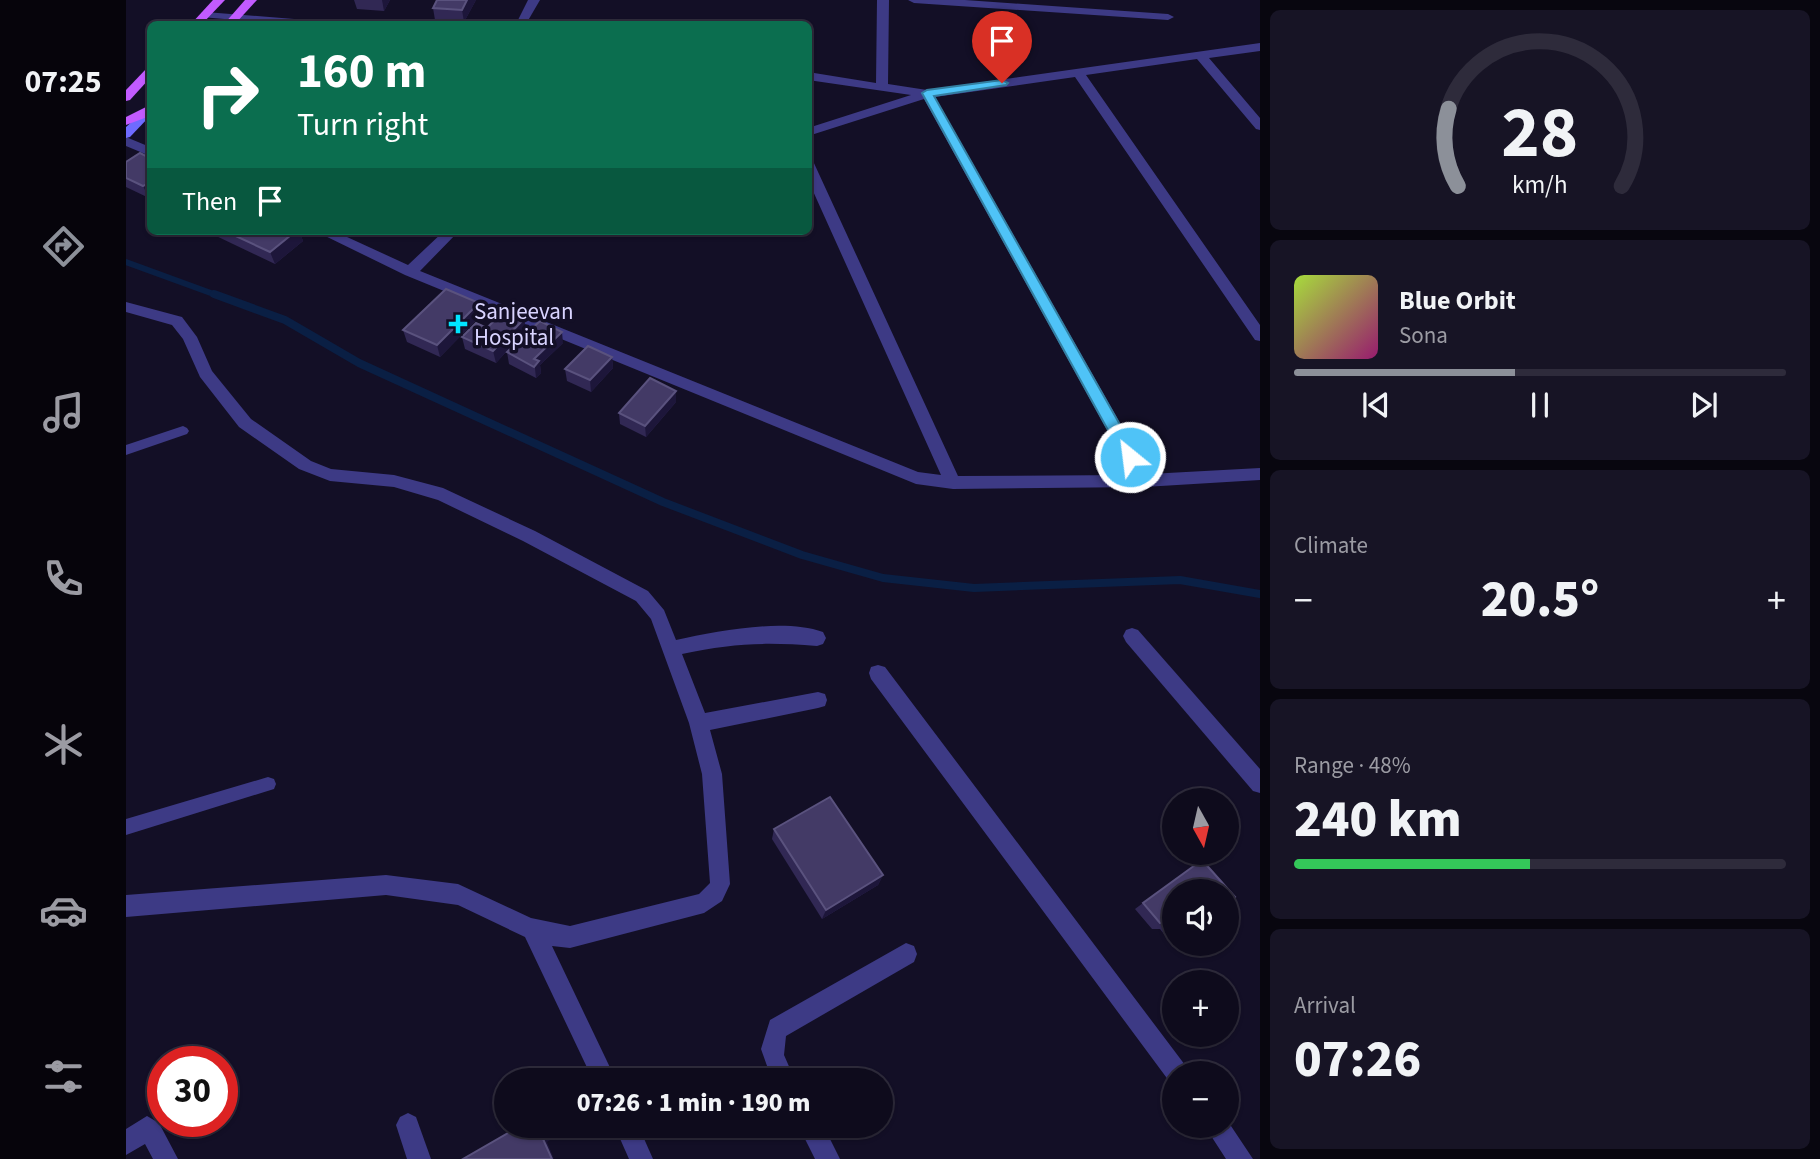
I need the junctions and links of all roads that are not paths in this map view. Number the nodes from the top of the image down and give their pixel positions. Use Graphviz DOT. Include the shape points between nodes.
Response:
graph roads {
  1 [pos="219,0"];
  2 [pos="251,0"];
  3 [pos="534,0"];
  4 [pos="883,0"];
  5 [pos="914,0"];
  6 [pos="1168,17"];
  7 [pos="200,20"];
  8 [pos="232,21"];
  9 [pos="523,21"];
  10 [pos="1260,47"];
  11 [pos="1199,54"];
  12 [pos="1077,72"];
  13 [pos="147,75"];
  14 [pos="812,77"];
  15 [pos="882,87"];
  16 [pos="927,93"];
  17 [pos="126,97"];
  18 [pos="147,111"];
  19 [pos="147,112"];
  20 [pos="126,121"];
  21 [pos="1260,126"];
  22 [pos="812,131"];
  23 [pos="126,134"];
  24 [pos="126,141"];
  25 [pos="147,151"];
  26 [pos="812,173"];
  27 [pos="825,202"];
  28 [pos="812,205"];
  29 [pos="331,235"];
  30 [pos="448,235"];
  31 [pos="410,272"];
  32 [pos="126,307"];
  33 [pos="1260,336"];
  34 [pos="183,431"];
  35 [pos="126,450"];
  36 [pos="1260,474"];
  37 [pos="1144,481"];
  38 [pos="953,483"];
  39 [pos="1132,636"];
  40 [pos="817,638"];
  41 [pos="670,649"];
  42 [pos="878,673"];
  43 [pos="818,700"];
  44 [pos="699,723"];
  45 [pos="268,784"];
  46 [pos="1260,784"];
  47 [pos="126,827"];
  48 [pos="126,906"];
  49 [pos="532,928"];
  50 [pos="906,954"];
  51 [pos="1168,1061"];
  52 [pos="599,1068"];
  53 [pos="777,1068"];
  54 [pos="408,1125"];
  55 [pos="632,1138"];
  56 [pos="817,1138"];
  57 [pos="1226,1138"];
  58 [pos="126,1143"];
  59 [pos="166,1159"];
  60 [pos="419,1159"];
  61 [pos="641,1159"];
  62 [pos="828,1159"];
  63 [pos="1241,1159"];
  1 -- 7 [label="main road"];
  2 -- 8 [label="main road"];
  3 -- 9 [label="street"];
  4 -- 15 [label="street"];
  5 -- 6 [label="street"];
  7 -- 8 [label="street"];
  10 -- 11 [label="street"];
  11 -- 12 [label="street"];
  11 -- 21 [label="street"];
  12 -- 16 [label="street"];
  12 -- 33 [label="street"];
  13 -- 17 [label="main road"];
  14 -- 15 [label="street"];
  15 -- 16 [label="street"];
  16 -- 22 [label="street"];
  16 -- 37 [label="street"];
  18 -- 20 [label="main road"];
  19 -- 23 [label="main road"];
  24 -- 25 [label="street"];
  26 -- 27 [label="street"];
  27 -- 28 [label="street"];
  27 -- 38 [label="street"];
  29 -- 31 [label="street"];
  30 -- 31 [label="street"];
  31 -- 38 [label="street" via="916,478"];
  32 -- 41 [label="street" via="177,321 190,337 205,373 245,423 286,454 330,475 394,481 443,495 529,536 642,596 658,615"];
  34 -- 35 [label="lane"];
  36 -- 37 [label="street"];
  37 -- 38 [label="street"];
  39 -- 46 [label="street"];
  40 -- 41 [label="street" via="763,634"];
  41 -- 44 [label="street"];
  42 -- 51 [label="street"];
  43 -- 44 [label="street"];
  44 -- 49 [label="street" via="712,774 720,884 715,894 704,903 570,937 551,937"];
  45 -- 47 [label="lane"];
  48 -- 49 [label="street" via="386,885 466,897"];
  49 -- 52 [label="street"];
  50 -- 53 [label="street" via="778,1028 771,1041"];
  54 -- 60 [label="street"];
  55 -- 61 [label="street"];
  56 -- 62 [label="street"];
  57 -- 63 [label="street"];
  58 -- 59 [label="street" via="147,1129"];
}
